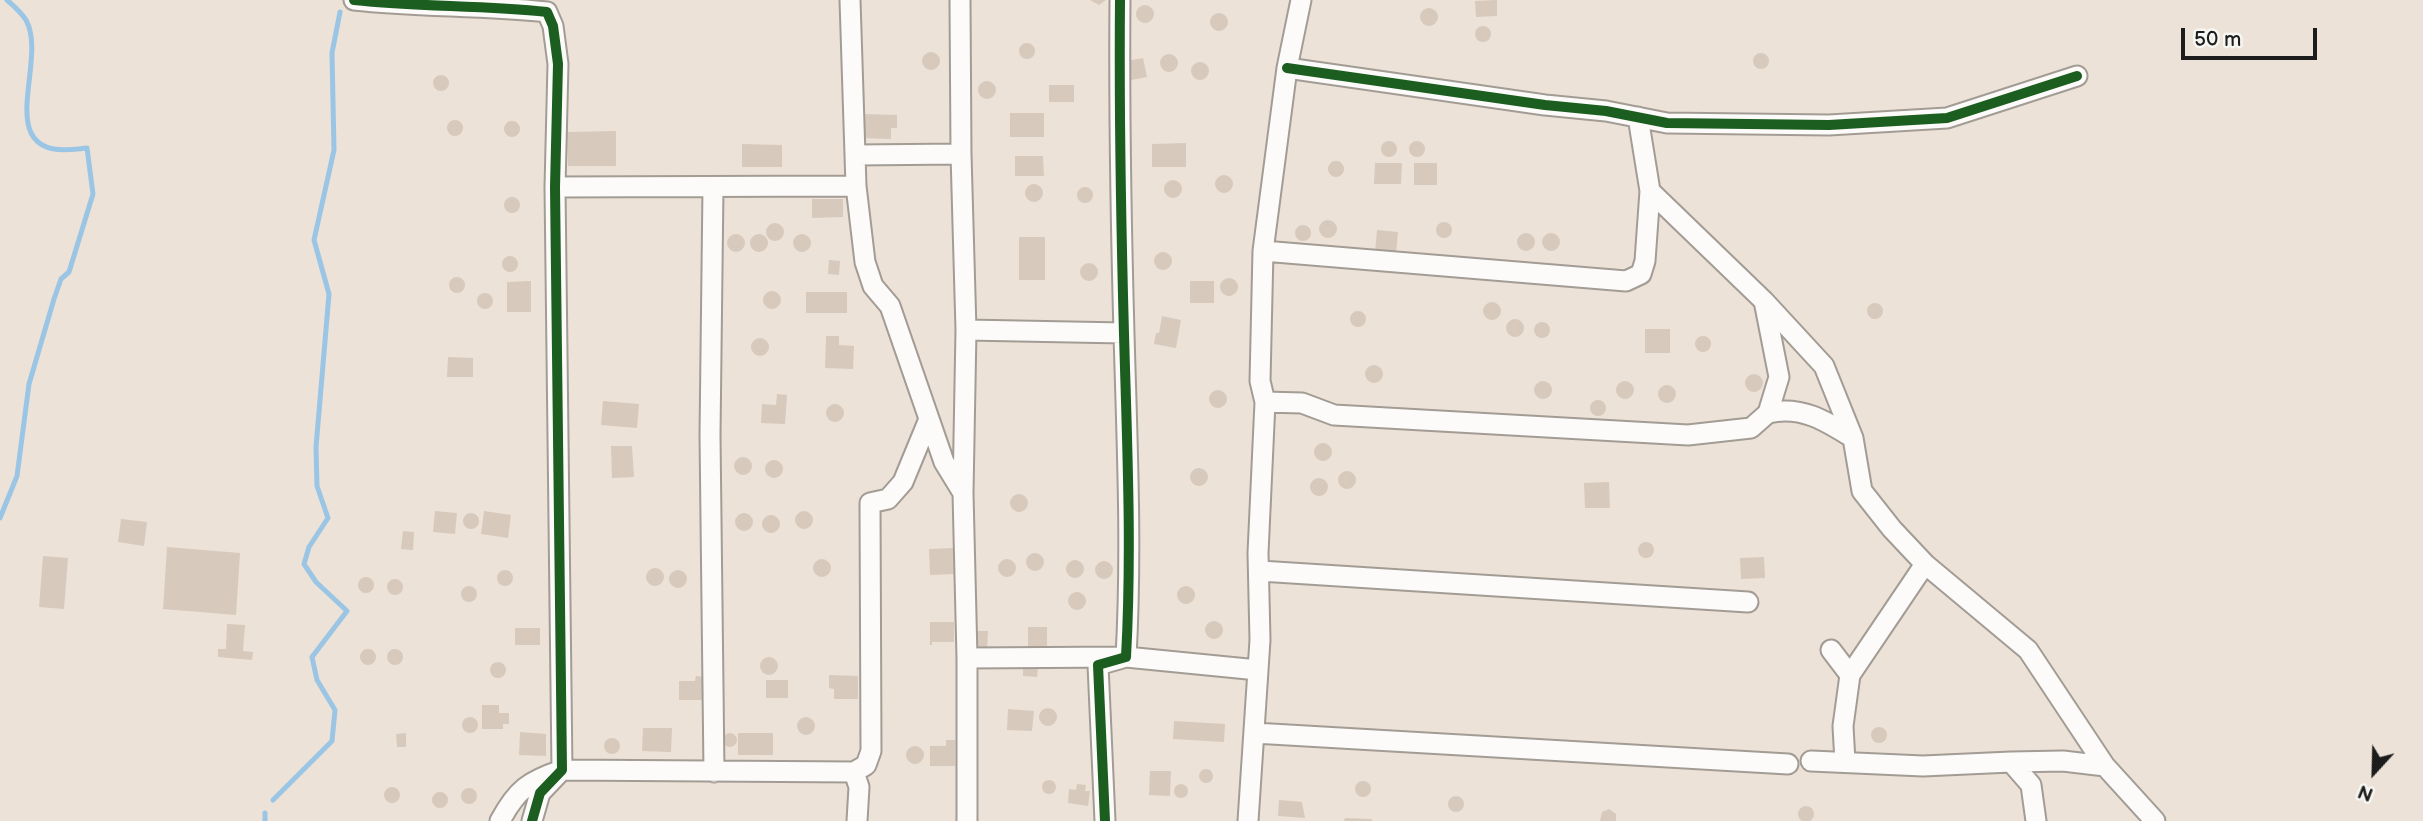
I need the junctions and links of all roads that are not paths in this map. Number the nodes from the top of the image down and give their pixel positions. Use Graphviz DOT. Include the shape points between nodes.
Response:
graph roads {
  1 [pos="354,0"];
  2 [pos="850,0"];
  3 [pos="960,0"];
  4 [pos="1121,0"];
  5 [pos="1301,0"];
  6 [pos="418,3"];
  7 [pos="547,6"];
  8 [pos="1287,68"];
  9 [pos="2077,76"];
  10 [pos="1638,117"];
  11 [pos="961,154"];
  12 [pos="855,155"];
  13 [pos="856,186"];
  14 [pos="555,187"];
  15 [pos="713,187"];
  16 [pos="1650,191"];
  17 [pos="1263,251"];
  18 [pos="1764,301"];
  19 [pos="966,330"];
  20 [pos="1124,333"];
  21 [pos="1265,402"];
  22 [pos="1768,413"];
  23 [pos="929,419"];
  24 [pos="1853,438"];
  25 [pos="963,493"];
  26 [pos="1925,565"];
  27 [pos="1260,571"];
  28 [pos="1748,602"];
  29 [pos="1831,650"];
  30 [pos="1126,657"];
  31 [pos="967,658"];
  32 [pos="1258,670"];
  33 [pos="1850,675"];
  34 [pos="1254,733"];
  35 [pos="1811,761"];
  36 [pos="1845,762"];
  37 [pos="2011,762"];
  38 [pos="1788,764"];
  39 [pos="2105,766"];
  40 [pos="562,769"];
  41 [pos="714,772"];
  42 [pos="854,772"];
  43 [pos="500,821"];
  44 [pos="532,821"];
  45 [pos="858,821"];
  46 [pos="967,821"];
  47 [pos="1105,821"];
  48 [pos="1248,821"];
  49 [pos="2036,821"];
  50 [pos="2155,821"];
  1 -- 6 [label="street"];
  2 -- 12 [label="street"];
  3 -- 11 [label="street"];
  4 -- 20 [label="street"];
  5 -- 8 [label="street"];
  6 -- 7 [label="street"];
  7 -- 14 [label="street" via="558,64"];
  8 -- 10 [label="street"];
  8 -- 17 [label="street"];
  9 -- 10 [label="street" via="1947,118 1829,125 1667,123"];
  10 -- 16 [label="street"];
  11 -- 12 [label="street"];
  11 -- 19 [label="street"];
  12 -- 13 [label="street"];
  13 -- 15 [label="street"];
  13 -- 23 [label="street" via="865,262 873,286 890,306"];
  14 -- 15 [label="street"];
  14 -- 40 [label="street"];
  15 -- 41 [label="street"];
  16 -- 17 [label="street" via="1641,274 1626,281"];
  16 -- 18 [label="street"];
  17 -- 21 [label="street" via="1260,382"];
  18 -- 22 [label="street" via="1779,377"];
  18 -- 24 [label="street" via="1824,366"];
  19 -- 20 [label="street"];
  19 -- 25 [label="street"];
  20 -- 30 [label="street" via="1130,506"];
  21 -- 22 [label="street" via="1302,403 1334,415 1688,435 1751,428"];
  21 -- 27 [label="street"];
  22 -- 24 [label="street" via="1800,410"];
  23 -- 25 [label="street" via="944,462"];
  23 -- 42 [label="street" via="903,482 888,499 870,503 871,751 866,765"];
  24 -- 26 [label="street" via="1861,491"];
  25 -- 31 [label="street"];
  26 -- 33 [label="street"];
  26 -- 39 [label="street" via="2028,650"];
  27 -- 28 [label="street"];
  27 -- 32 [label="street"];
  29 -- 33 [label="street"];
  30 -- 31 [label="street"];
  30 -- 32 [label="street"];
  30 -- 47 [label="street" via="1098,665"];
  31 -- 46 [label="street"];
  32 -- 34 [label="street"];
  33 -- 36 [label="street" via="1843,726"];
  34 -- 38 [label="street"];
  34 -- 48 [label="street"];
  35 -- 36 [label="street"];
  36 -- 37 [label="street" via="1923,766"];
  37 -- 39 [label="street"];
  37 -- 49 [label="street" via="2031,785"];
  39 -- 50 [label="street"];
  40 -- 41 [label="street"];
  40 -- 43 [label="street" via="524,787 511,799"];
  40 -- 44 [label="street" via="540,793"];
  41 -- 42 [label="street"];
  42 -- 45 [label="street" via="859,787"];
}
